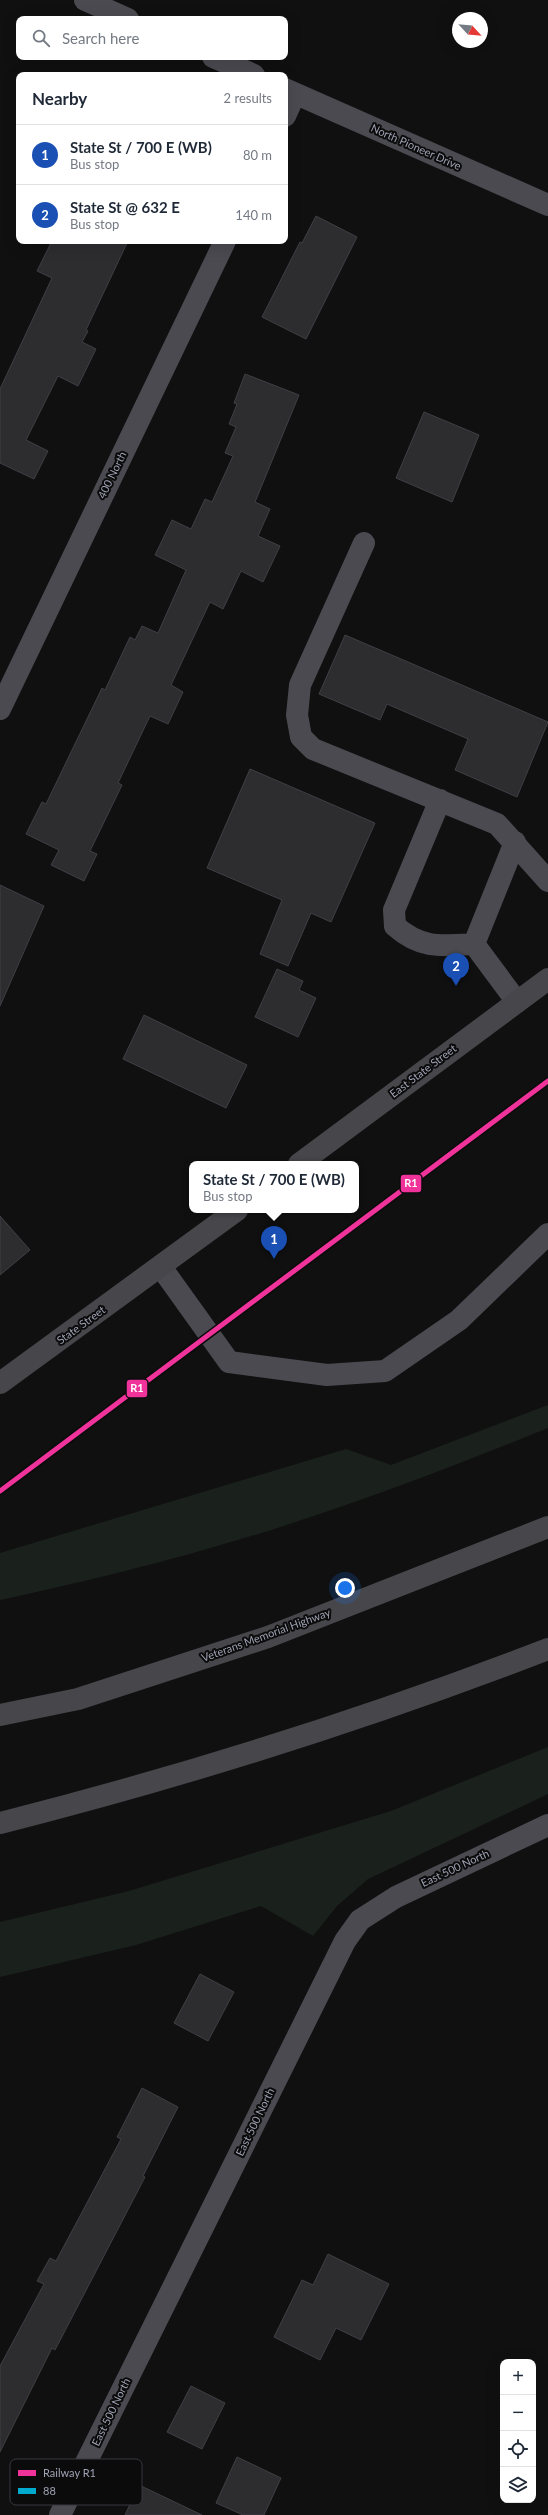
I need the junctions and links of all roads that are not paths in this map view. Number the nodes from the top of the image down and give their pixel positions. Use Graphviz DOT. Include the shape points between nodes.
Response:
graph roads {
  1 [pos="85,0"];
  2 [pos="121,16"];
  3 [pos="220,60"];
  4 [pos="247,72"];
  5 [pos="290,91"];
  6 [pos="288,101"];
  7 [pos="548,206"];
  8 [pos="224,244"];
  9 [pos="364,543"];
  10 [pos="0,708"];
  11 [pos="440,800"];
  12 [pos="515,842"];
  13 [pos="548,881"];
  14 [pos="474,944"];
  15 [pos="548,979"];
  16 [pos="517,1002"];
  17 [pos="303,1161"];
  18 [pos="233,1213"];
  19 [pos="548,1234"];
  20 [pos="161,1267"];
  21 [pos="0,1383"];
  22 [pos="548,1527"];
  23 [pos="548,1649"];
  24 [pos="0,1714"];
  25 [pos="0,1822"];
  26 [pos="548,1825"];
  27 [pos="88,2459"];
  28 [pos="65,2505"];
  29 [pos="60,2515"];
  1 -- 2 [label="street"];
  3 -- 4 [label="street"];
  5 -- 6 [label="street"];
  5 -- 7 [label="street, North Pioneer Drive"];
  8 -- 10 [label="street, 400 North"];
  9 -- 11 [label="street" via="300,685 297,715 301,736 313,749"];
  11 -- 12 [label="street" via="497,824"];
  11 -- 14 [label="street" via="394,910 395,926 407,937 431,946"];
  12 -- 13 [label="street"];
  12 -- 14 [label="street"];
  14 -- 16 [label="street"];
  15 -- 16 [label="main road, East State Street"];
  16 -- 17 [label="main road, East State Street"];
  18 -- 20 [label="main road"];
  19 -- 20 [label="street" via="459,1320 385,1371 327,1376 229,1362"];
  20 -- 21 [label="main road, State Street"];
  22 -- 24 [label="main road, Veterans Memorial Highway" via="268,1637 78,1699"];
  23 -- 25 [label="main road" via="422,1696 254,1752 153,1783"];
  26 -- 27 [label="street, East 500 North" via="396,1897 360,1920 345,1941"];
  28 -- 29 [label="street, East 500 North"];
}
